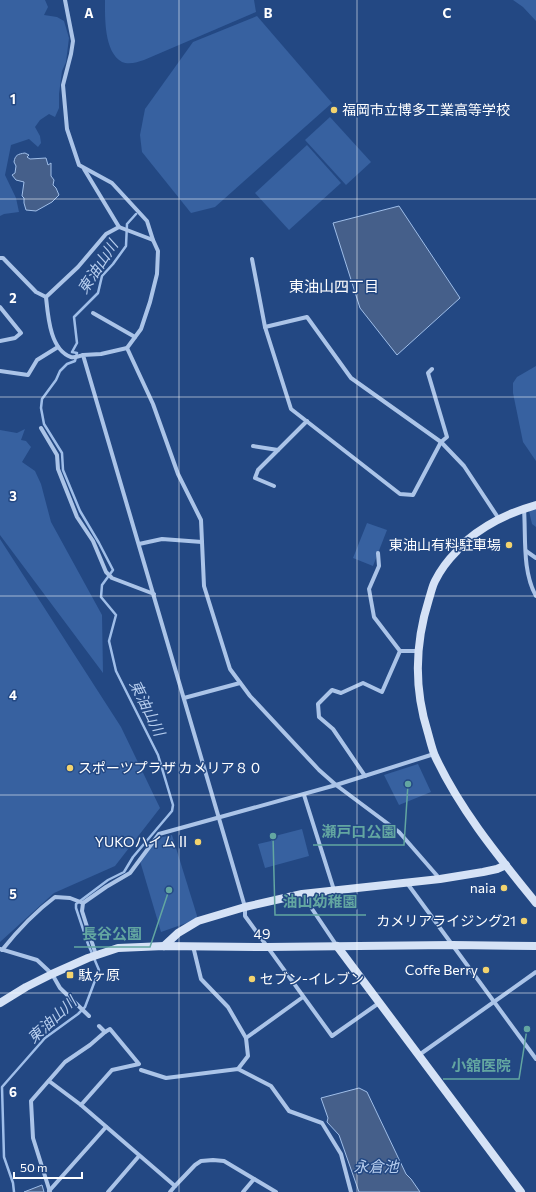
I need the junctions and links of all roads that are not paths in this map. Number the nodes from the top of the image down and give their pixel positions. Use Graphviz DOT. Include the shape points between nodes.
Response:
graph roads {
  1 [pos="65,0"];
  2 [pos="83,167"];
  3 [pos="120,228"];
  4 [pos="153,240"];
  5 [pos="0,258"];
  6 [pos="252,259"];
  7 [pos="46,297"];
  8 [pos="0,307"];
  9 [pos="93,313"];
  10 [pos="265,327"];
  11 [pos="135,337"];
  12 [pos="0,341"];
  13 [pos="58,347"];
  14 [pos="128,348"];
  15 [pos="83,355"];
  16 [pos="432,369"];
  17 [pos="0,371"];
  18 [pos="307,421"];
  19 [pos="41,428"];
  20 [pos="441,442"];
  21 [pos="253,446"];
  22 [pos="278,450"];
  23 [pos="274,486"];
  24 [pos="536,505"];
  25 [pos="524,508"];
  26 [pos="499,519"];
  27 [pos="202,542"];
  28 [pos="139,544"];
  29 [pos="526,551"];
  30 [pos="378,553"];
  31 [pos="536,558"];
  32 [pos="154,594"];
  33 [pos="536,596"];
  34 [pos="400,651"];
  35 [pos="418,651"];
  36 [pos="240,683"];
  37 [pos="184,698"];
  38 [pos="434,754"];
  39 [pos="365,776"];
  40 [pos="336,785"];
  41 [pos="304,794"];
  42 [pos="218,817"];
  43 [pos="506,865"];
  44 [pos="440,879"];
  45 [pos="407,883"];
  46 [pos="334,890"];
  47 [pos="302,894"];
  48 [pos="82,903"];
  49 [pos="536,903"];
  50 [pos="245,907"];
  51 [pos="452,945"];
  52 [pos="164,946"];
  53 [pos="193,946"];
  54 [pos="337,946"];
  55 [pos="536,946"];
  56 [pos="266,947"];
  57 [pos="1,950"];
  58 [pos="96,955"];
  59 [pos="536,972"];
  60 [pos="52,974"];
  61 [pos="303,997"];
  62 [pos="494,1002"];
  63 [pos="0,1003"];
  64 [pos="379,1003"];
  65 [pos="87,1015"];
  66 [pos="99,1026"];
  67 [pos="105,1032"];
  68 [pos="246,1038"];
  69 [pos="418,1055"];
  70 [pos="536,1060"];
  71 [pos="238,1069"];
  72 [pos="141,1070"];
  73 [pos="49,1081"];
  74 [pos="81,1105"];
  75 [pos="106,1127"];
  76 [pos="139,1156"];
  77 [pos="254,1179"];
  78 [pos="175,1186"];
  79 [pos="50,1191"];
  80 [pos="108,1192"];
  81 [pos="170,1192"];
  82 [pos="243,1192"];
  83 [pos="276,1192"];
  84 [pos="351,1192"];
  85 [pos="521,1192"];
  1 -- 2 [label="street" via="73,41 63,85 67,128 79,165"];
  2 -- 3 [label="street"];
  2 -- 4 [label="street" via="112,183 147,221"];
  3 -- 4 [label="street"];
  3 -- 7 [label="street" via="106,234 78,267"];
  4 -- 11 [label="street" via="158,250 157,274 141,329"];
  5 -- 7 [label="street" via="3,258 36,292"];
  6 -- 10 [label="street"];
  7 -- 13 [label="street" via="49,324"];
  8 -- 12 [label="street" via="21,333 15,338"];
  9 -- 11 [label="street"];
  10 -- 18 [label="street" via="290,409"];
  10 -- 20 [label="street" via="307,317 351,378"];
  11 -- 14 [label="street"];
  13 -- 15 [label="street" via="72,357"];
  13 -- 17 [label="street" via="37,360 28,375"];
  14 -- 15 [label="street"];
  14 -- 27 [label="street" via="153,404 178,474 201,520"];
  15 -- 28 [label="street"];
  16 -- 20 [label="street" via="428,374 447,437"];
  18 -- 20 [label="street" via="400,494 413,495"];
  18 -- 22 [label="street"];
  19 -- 32 [label="street" via="57,455 58,469 77,517 93,542 106,572 112,578"];
  20 -- 26 [label="street" via="464,466"];
  21 -- 22 [label="street"];
  22 -- 23 [label="street" via="258,470 255,478"];
  24 -- 25 [label="street"];
  25 -- 26 [label="street"];
  25 -- 29 [label="street"];
  26 -- 35 [label="street" via="466,541 449,559 435,581"];
  27 -- 28 [label="street" via="162,539"];
  27 -- 36 [label="street" via="204,586 230,670"];
  28 -- 32 [label="street"];
  29 -- 31 [label="street"];
  29 -- 33 [label="street" via="531,587"];
  30 -- 34 [label="street" via="379,566 369,589 374,617"];
  32 -- 37 [label="street"];
  34 -- 35 [label="street"];
  34 -- 39 [label="street" via="382,692 363,683 341,693 332,690 318,704 319,717 333,729"];
  35 -- 38 [label="street" via="420,701"];
  36 -- 37 [label="street"];
  36 -- 40 [label="street" via="303,753"];
  37 -- 42 [label="street"];
  38 -- 39 [label="street"];
  38 -- 43 [label="street" via="453,792"];
  39 -- 40 [label="street"];
  40 -- 41 [label="street"];
  40 -- 44 [label="street" via="399,832"];
  41 -- 42 [label="street"];
  41 -- 46 [label="street"];
  42 -- 48 [label="street" via="159,834 130,874"];
  42 -- 50 [label="street"];
  43 -- 44 [label="street" via="490,871"];
  43 -- 49 [label="street"];
  44 -- 45 [label="street"];
  45 -- 46 [label="street"];
  45 -- 51 [label="street"];
  46 -- 47 [label="street"];
  47 -- 50 [label="street"];
  47 -- 54 [label="street"];
  48 -- 57 [label="street" via="55,896 39,909"];
  48 -- 58 [label="street" via="82,911"];
  50 -- 52 [label="street" via="198,921 178,933"];
  50 -- 56 [label="street" via="245,916"];
  51 -- 54 [label="street, 49 / 49"];
  51 -- 55 [label="street, 49 / 49"];
  51 -- 62 [label="street"];
  52 -- 53 [label="street, 49 / 49"];
  52 -- 58 [label="street, 49 / 49" via="118,948"];
  53 -- 56 [label="street, 49 / 49"];
  53 -- 68 [label="street" via="201,979 228,1007"];
  54 -- 56 [label="street, 49 / 49"];
  54 -- 64 [label="street"];
  56 -- 61 [label="street"];
  57 -- 60 [label="street" via="37,960"];
  58 -- 60 [label="street, 49 / 49"];
  59 -- 62 [label="street"];
  60 -- 63 [label="street, 49 / 49"];
  60 -- 65 [label="street" via="60,988"];
  61 -- 64 [label="street" via="332,1036"];
  61 -- 68 [label="street"];
  62 -- 69 [label="street"];
  62 -- 70 [label="street"];
  64 -- 69 [label="street"];
  66 -- 67 [label="street"];
  67 -- 73 [label="street" via="65,1062"];
  67 -- 74 [label="street" via="110,1029 139,1064 112,1070"];
  68 -- 71 [label="street" via="248,1056"];
  69 -- 85 [label="street"];
  71 -- 72 [label="street" via="166,1078"];
  71 -- 84 [label="street" via="272,1086 289,1111 322,1123 341,1154"];
  73 -- 74 [label="street"];
  73 -- 79 [label="street" via="31,1101 33,1138"];
  74 -- 75 [label="street"];
  75 -- 76 [label="street"];
  75 -- 79 [label="street"];
  76 -- 78 [label="street"];
  76 -- 80 [label="street"];
  77 -- 78 [label="street" via="224,1161 201,1161"];
  77 -- 82 [label="street"];
  77 -- 83 [label="street"];
  78 -- 81 [label="street"];
}
